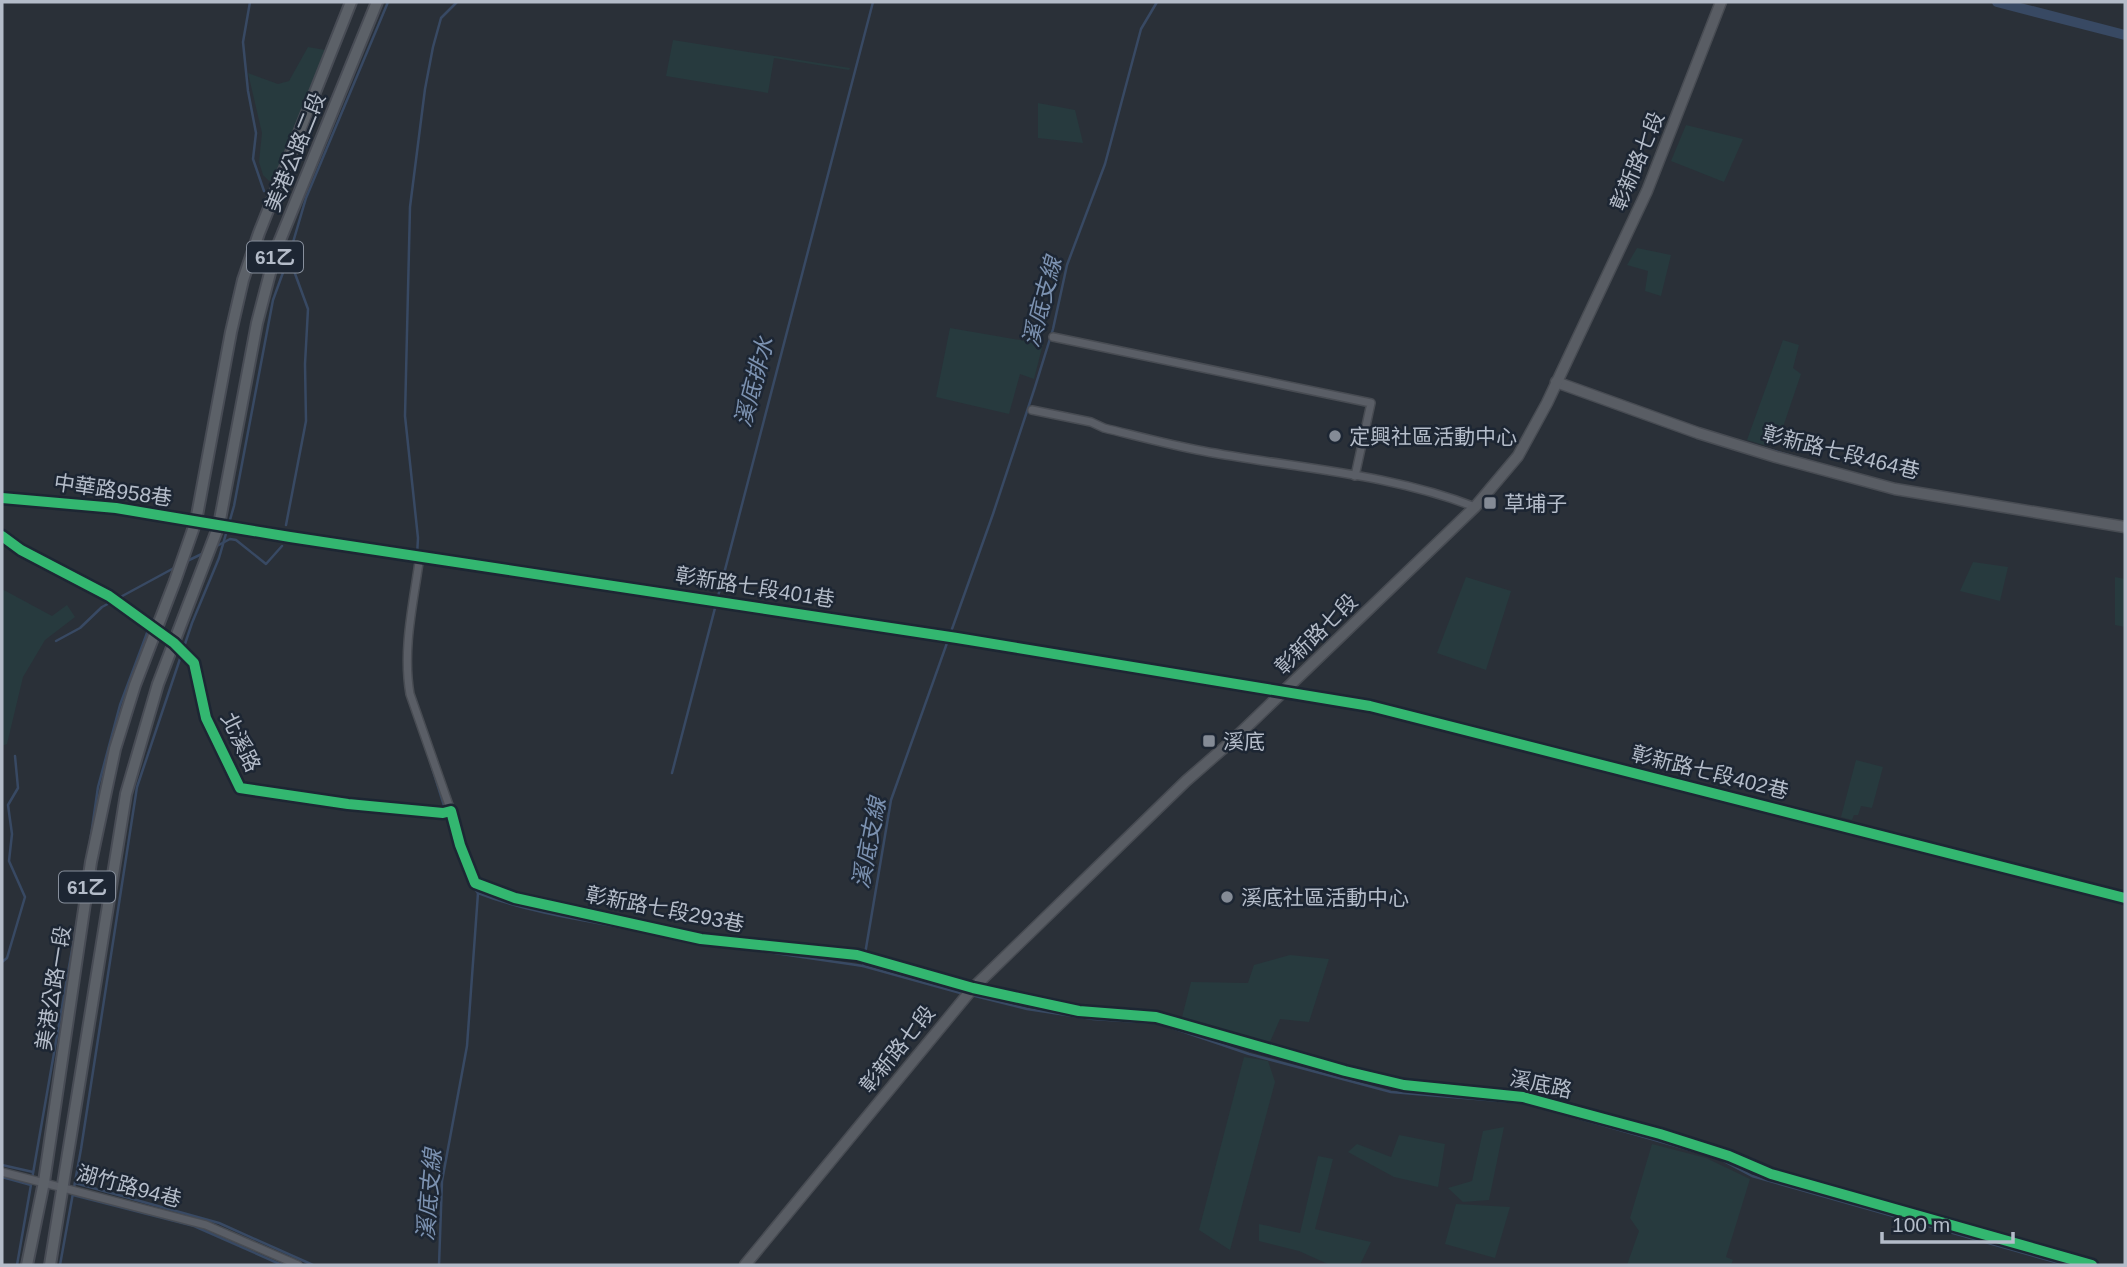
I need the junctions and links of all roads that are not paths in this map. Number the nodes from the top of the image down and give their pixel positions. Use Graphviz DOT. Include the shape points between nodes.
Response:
graph roads {
  1 [pos="351,2"];
  2 [pos="377,2"];
  3 [pos="1721,2"];
  4 [pos="1053,337"];
  5 [pos="1556,382"];
  6 [pos="1032,410"];
  7 [pos="1355,476"];
  8 [pos="2,498"];
  9 [pos="1475,507"];
  10 [pos="195,521"];
  11 [pos="219,525"];
  12 [pos="2125,527"];
  13 [pos="2,536"];
  14 [pos="420,555"];
  15 [pos="157,630"];
  16 [pos="174,643"];
  17 [pos="1284,691"];
  18 [pos="447,812"];
  19 [pos="2125,898"];
  20 [pos="973,988"];
  21 [pos="2,1172"];
  22 [pos="44,1182"];
  23 [pos="64,1187"];
  24 [pos="27,1265"];
  25 [pos="50,1265"];
  26 [pos="298,1265"];
  27 [pos="745,1265"];
  28 [pos="2092,1265"];
  1 -- 10 [label="main road, 美港公路二段 / 61乙" via="243,279"];
  2 -- 11 [label="main road, 美港公路二段 / 61乙" via="276,250 257,323"];
  3 -- 5 [label="street, 彰新路七段" via="1647,191"];
  4 -- 7 [label="street" via="1371,403"];
  5 -- 9 [label="street, 彰新路七段" via="1518,456"];
  5 -- 12 [label="street, 彰新路七段464巷" via="1711,437 1895,489"];
  6 -- 7 [label="street" via="1203,451"];
  7 -- 9 [label="street"];
  8 -- 10 [label="street, 中華路958巷" via="116,508"];
  9 -- 17 [label="street, 彰新路七段"];
  10 -- 11 [label="street, 中華路958巷"];
  10 -- 15 [label="main road, 美港公路一段 / 61乙"];
  11 -- 14 [label="street, 彰新路七段401巷"];
  11 -- 16 [label="main road, 美港公路一段 / 61乙"];
  13 -- 15 [label="street, 北溪路" via="109,596"];
  14 -- 17 [label="street, 彰新路七段401巷"];
  14 -- 18 [label="street" via="407,677"];
  15 -- 16 [label="street, 北溪路"];
  15 -- 22 [label="main road, 美港公路一段 / 61乙" via="131,698 101,808"];
  16 -- 18 [label="street, 北溪路" via="194,663 206,718 240,788"];
  16 -- 23 [label="main road, 美港公路一段 / 61乙" via="126,794"];
  17 -- 19 [label="street, 彰新路七段402巷" via="1422,718"];
  17 -- 20 [label="street, 彰新路七段"];
  18 -- 20 [label="street, 彰新路七段293巷" via="475,883 514,898 701,939 857,955"];
  20 -- 27 [label="street, 彰新路七段"];
  20 -- 28 [label="street, 溪底路" via="1079,1011 1156,1017 1404,1085 1523,1097 1729,1156 1771,1174"];
  21 -- 22 [label="street, 湖竹路94巷"];
  22 -- 23 [label="street, 湖竹路94巷"];
  22 -- 24 [label="main road, 美港公路一段 / 61乙"];
  23 -- 25 [label="main road, 美港公路一段 / 61乙"];
  23 -- 26 [label="street, 湖竹路94巷" via="206,1225"];
}
